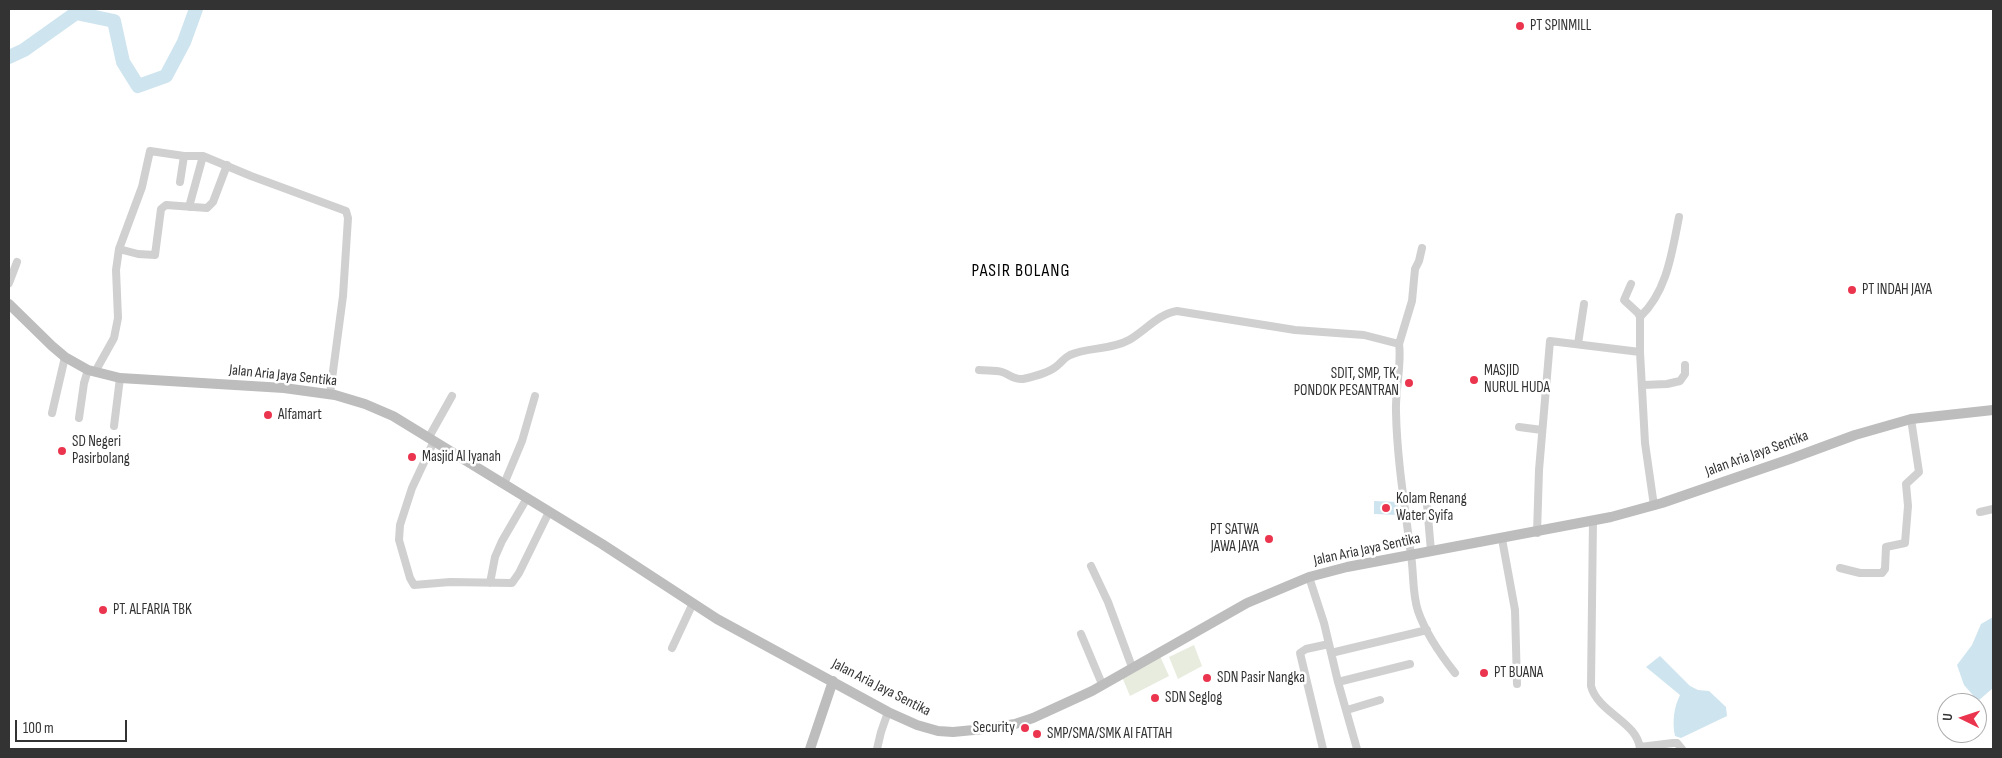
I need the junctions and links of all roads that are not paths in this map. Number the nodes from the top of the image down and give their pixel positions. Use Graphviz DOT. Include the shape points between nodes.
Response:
graph roads {
  1 [pos="184,156"];
  2 [pos="203,156"];
  3 [pos="227,165"];
  4 [pos="180,182"];
  5 [pos="189,207"];
  6 [pos="1680,217"];
  7 [pos="1422,248"];
  8 [pos="119,250"];
  9 [pos="16,262"];
  10 [pos="9,283"];
  11 [pos="1631,284"];
  12 [pos="9,304"];
  13 [pos="1584,304"];
  14 [pos="1640,318"];
  15 [pos="1399,344"];
  16 [pos="1578,344"];
  17 [pos="1640,352"];
  18 [pos="65,357"];
  19 [pos="1685,365"];
  20 [pos="979,370"];
  21 [pos="91,371"];
  22 [pos="120,378"];
  23 [pos="1643,385"];
  24 [pos="330,394"];
  25 [pos="452,396"];
  26 [pos="535,396"];
  27 [pos="1993,410"];
  28 [pos="52,413"];
  29 [pos="79,418"];
  30 [pos="1912,419"];
  31 [pos="114,426"];
  32 [pos="1519,427"];
  33 [pos="1542,430"];
  34 [pos="432,439"];
  35 [pos="504,484"];
  36 [pos="526,498"];
  37 [pos="1427,505"];
  38 [pos="1654,506"];
  39 [pos="1993,509"];
  40 [pos="549,512"];
  41 [pos="1980,512"];
  42 [pos="1594,520"];
  43 [pos="1537,532"];
  44 [pos="1502,539"];
  45 [pos="1431,551"];
  46 [pos="1411,556"];
  47 [pos="1091,566"];
  48 [pos="1840,568"];
  49 [pos="1309,577"];
  50 [pos="490,583"];
  51 [pos="693,603"];
  52 [pos="1427,630"];
  53 [pos="1081,634"];
  54 [pos="1329,644"];
  55 [pos="672,648"];
  56 [pos="1332,653"];
  57 [pos="1410,664"];
  58 [pos="1132,666"];
  59 [pos="1455,673"];
  60 [pos="833,682"];
  61 [pos="1338,682"];
  62 [pos="1102,684"];
  63 [pos="1517,684"];
  64 [pos="1380,700"];
  65 [pos="1347,710"];
  66 [pos="888,712"];
  67 [pos="1640,748"];
  68 [pos="810,749"];
  69 [pos="876,749"];
  70 [pos="1323,749"];
  71 [pos="1357,749"];
  72 [pos="1682,749"];
  1 -- 2 [label="street"];
  1 -- 4 [label="street"];
  1 -- 8 [label="street" via="150,151 142,187"];
  2 -- 3 [label="street"];
  2 -- 5 [label="street"];
  3 -- 5 [label="street" via="213,202 207,208"];
  3 -- 24 [label="street" via="346,211 343,296"];
  5 -- 8 [label="street" via="166,206 162,209 155,255"];
  6 -- 14 [label="street" via="1666,277"];
  7 -- 15 [label="street" via="1415,269 1412,301"];
  8 -- 21 [label="street" via="116,270 118,318 114,338"];
  9 -- 10 [label="street"];
  11 -- 14 [label="street" via="1624,300"];
  12 -- 18 [label="street, Jalan Aria Jaya Sentika"];
  13 -- 16 [label="street"];
  14 -- 17 [label="street"];
  15 -- 20 [label="street" via="1364,335 1295,330 1177,311 1152,322 1127,341 1071,355 1051,369 1021,380 1001,372"];
  15 -- 46 [label="street" via="1396,420"];
  16 -- 17 [label="street"];
  16 -- 33 [label="street" via="1550,341"];
  17 -- 23 [label="street"];
  18 -- 21 [label="street, Jalan Aria Jaya Sentika"];
  18 -- 28 [label="street"];
  19 -- 23 [label="street" via="1680,381"];
  21 -- 22 [label="street, Jalan Aria Jaya Sentika"];
  21 -- 29 [label="street" via="83,388"];
  22 -- 24 [label="street, Jalan Aria Jaya Sentika"];
  22 -- 31 [label="street"];
  23 -- 38 [label="street" via="1645,443"];
  24 -- 34 [label="street, Jalan Aria Jaya Sentika" via="393,416"];
  25 -- 34 [label="street"];
  26 -- 35 [label="street" via="522,441"];
  27 -- 30 [label="street, Jalan Aria Jaya Sentika"];
  30 -- 38 [label="street, Jalan Aria Jaya Sentika" via="1855,435"];
  30 -- 48 [label="street" via="1919,472 1906,484 1905,543 1886,547 1882,573"];
  32 -- 33 [label="street"];
  33 -- 43 [label="street"];
  34 -- 35 [label="street, Jalan Aria Jaya Sentika"];
  34 -- 50 [label="street" via="400,525 399,540 410,578 414,585"];
  35 -- 36 [label="street, Jalan Aria Jaya Sentika"];
  36 -- 40 [label="street, Jalan Aria Jaya Sentika"];
  36 -- 50 [label="street" via="495,557"];
  37 -- 45 [label="street"];
  38 -- 42 [label="street, Jalan Aria Jaya Sentika"];
  39 -- 41 [label="street"];
  40 -- 50 [label="street" via="515,580"];
  40 -- 51 [label="street, Jalan Aria Jaya Sentika"];
  42 -- 43 [label="street, Jalan Aria Jaya Sentika"];
  42 -- 67 [label="street" via="1591,686 1593,694 1618,720 1634,731"];
  43 -- 44 [label="street, Jalan Aria Jaya Sentika"];
  44 -- 45 [label="street, Jalan Aria Jaya Sentika"];
  44 -- 63 [label="street" via="1515,610"];
  45 -- 46 [label="street, Jalan Aria Jaya Sentika"];
  46 -- 49 [label="street, Jalan Aria Jaya Sentika"];
  46 -- 52 [label="street" via="1418,611"];
  47 -- 58 [label="street"];
  49 -- 54 [label="street"];
  49 -- 58 [label="street, Jalan Aria Jaya Sentika" via="1247,603"];
  51 -- 55 [label="street"];
  51 -- 60 [label="street, Jalan Aria Jaya Sentika"];
  52 -- 56 [label="street"];
  52 -- 59 [label="street"];
  53 -- 62 [label="street"];
  54 -- 56 [label="street"];
  54 -- 70 [label="street" via="1300,653"];
  56 -- 61 [label="street"];
  57 -- 61 [label="street"];
  58 -- 62 [label="street, Jalan Aria Jaya Sentika"];
  60 -- 66 [label="street, Jalan Aria Jaya Sentika"];
  60 -- 68 [label="street"];
  61 -- 65 [label="street"];
  62 -- 66 [label="street, Jalan Aria Jaya Sentika" via="1033,718 984,729 938,731 917,726"];
  64 -- 65 [label="street"];
  65 -- 71 [label="street"];
  66 -- 69 [label="street"];
  67 -- 72 [label="street" via="1673,743"];
}
